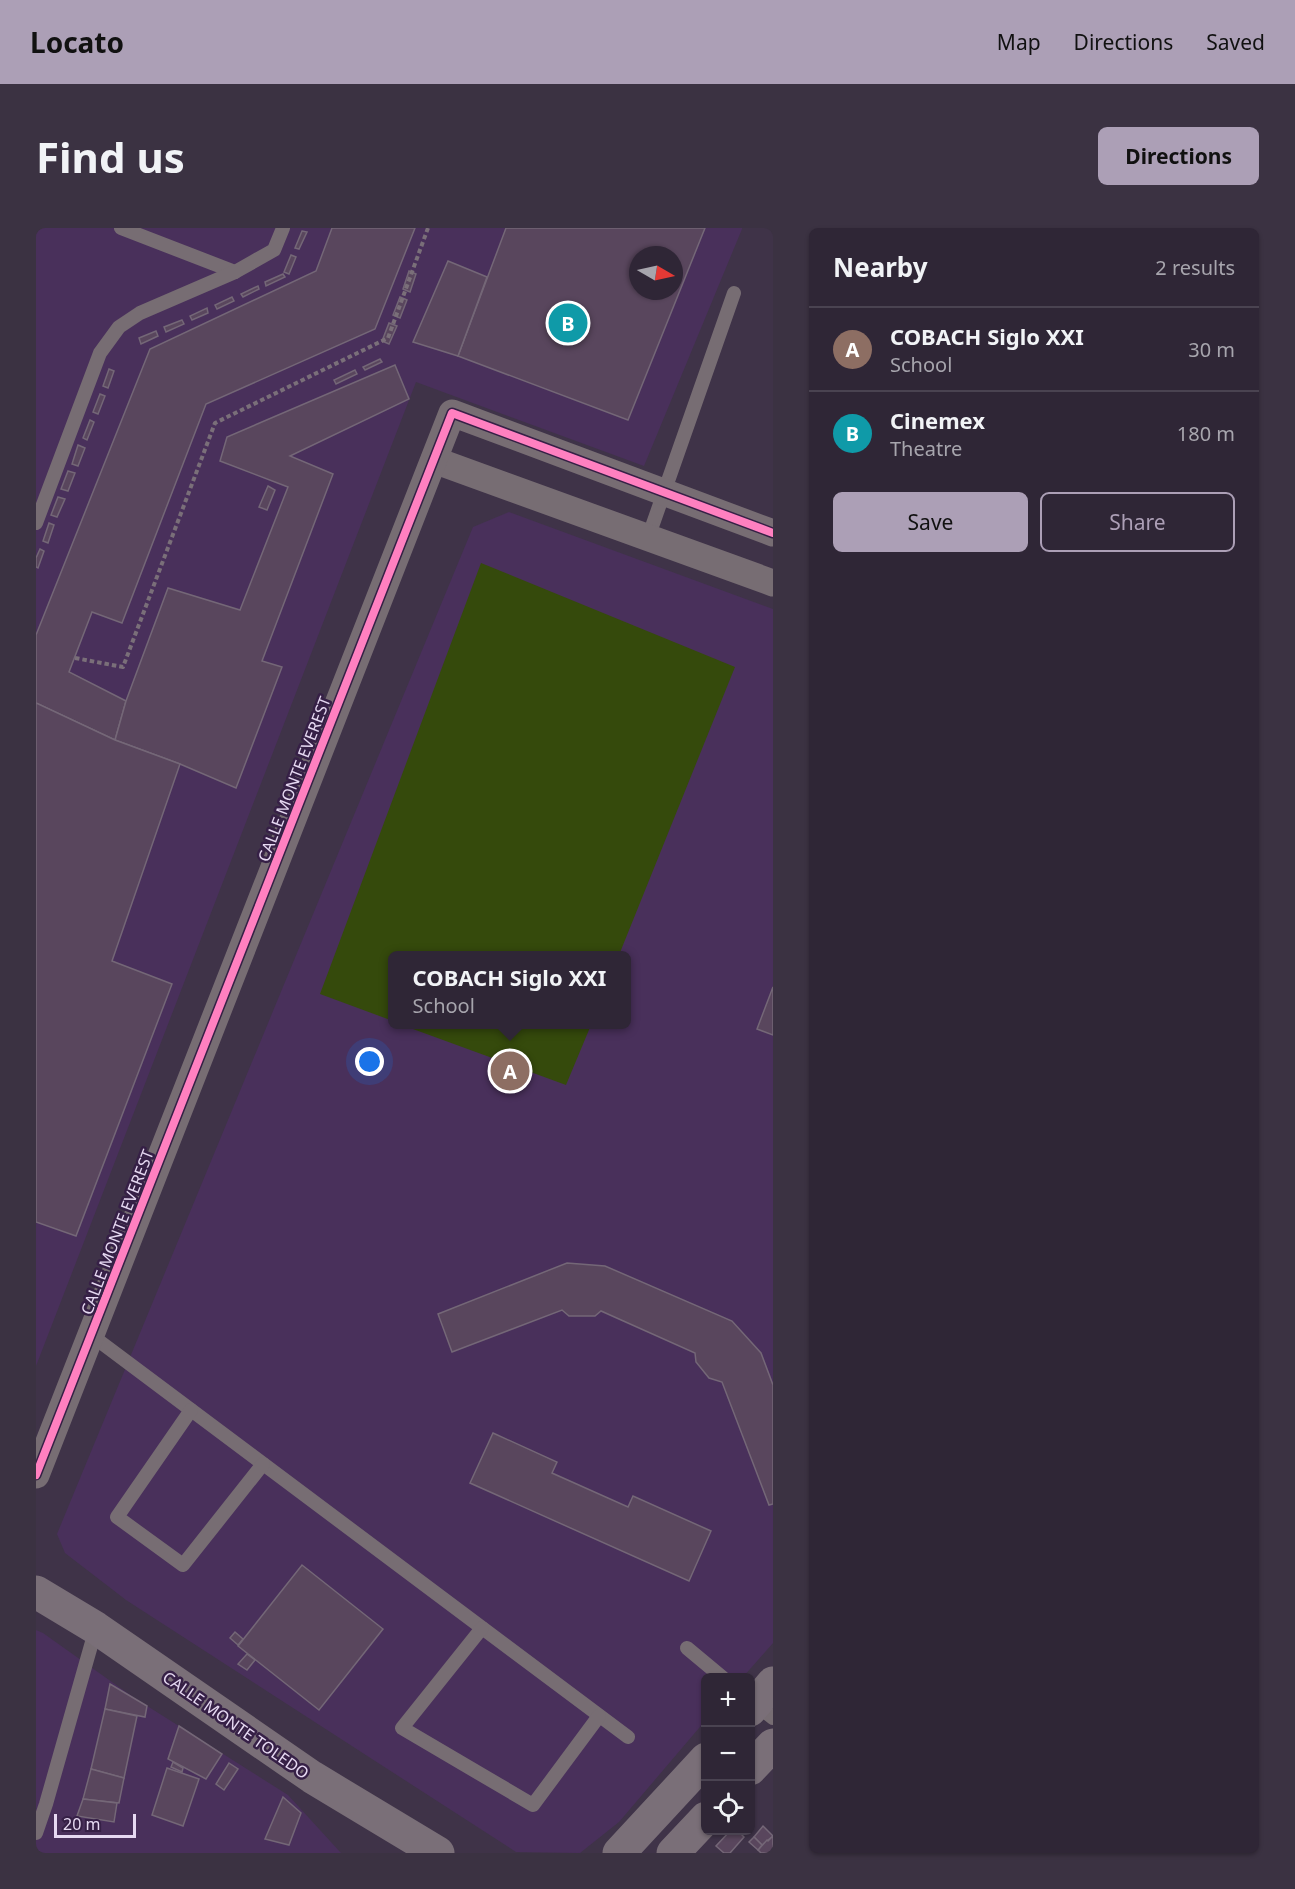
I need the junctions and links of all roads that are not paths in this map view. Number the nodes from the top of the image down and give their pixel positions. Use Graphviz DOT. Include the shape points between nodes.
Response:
graph roads {
  1 [pos="121,228"];
  2 [pos="283,228"];
  3 [pos="235,272"];
  4 [pos="734,293"];
  5 [pos="434,460"];
  6 [pos="664,492"];
  7 [pos="36,523"];
  8 [pos="773,533"];
  9 [pos="648,538"];
  10 [pos="773,583"];
  11 [pos="91,1335"];
  12 [pos="191,1410"];
  13 [pos="263,1464"];
  14 [pos="36,1474"];
  15 [pos="36,1592"];
  16 [pos="96,1628"];
  17 [pos="482,1628"];
  18 [pos="687,1648"];
  19 [pos="718,1673"];
  20 [pos="599,1716"];
  21 [pos="627,1737"];
  22 [pos="773,1745"];
  23 [pos="701,1763"];
  24 [pos="755,1764"];
  25 [pos="701,1822"];
  26 [pos="36,1833"];
  27 [pos="438,1853"];
  28 [pos="619,1853"];
  29 [pos="673,1853"];
  1 -- 3 [label="lane"];
  2 -- 3 [label="lane" via="274,250"];
  3 -- 7 [label="lane" via="140,313 119,327 100,353"];
  4 -- 6 [label="lane"];
  5 -- 6 [label="street, CALLE MONTE EVEREST" via="452,413"];
  5 -- 9 [label="street"];
  5 -- 11 [label="street, CALLE MONTE EVEREST"];
  6 -- 8 [label="street, CALLE MONTE EVEREST"];
  6 -- 9 [label="lane"];
  9 -- 10 [label="street"];
  11 -- 12 [label="lane"];
  11 -- 14 [label="street, CALLE MONTE EVEREST"];
  12 -- 13 [label="lane"];
  12 -- 13 [label="lane" via="117,1517 183,1565"];
  13 -- 17 [label="lane"];
  15 -- 16 [label="main road, CALLE MONTE TOLEDO"];
  16 -- 26 [label="lane"];
  16 -- 27 [label="main road, CALLE MONTE TOLEDO" via="312,1778"];
  17 -- 20 [label="lane"];
  17 -- 20 [label="lane" via="402,1728 533,1804"];
  18 -- 19 [label="lane"];
  20 -- 21 [label="lane"];
  22 -- 24 [label="main road"];
  23 -- 28 [label="main road"];
  25 -- 29 [label="main road"];
}
